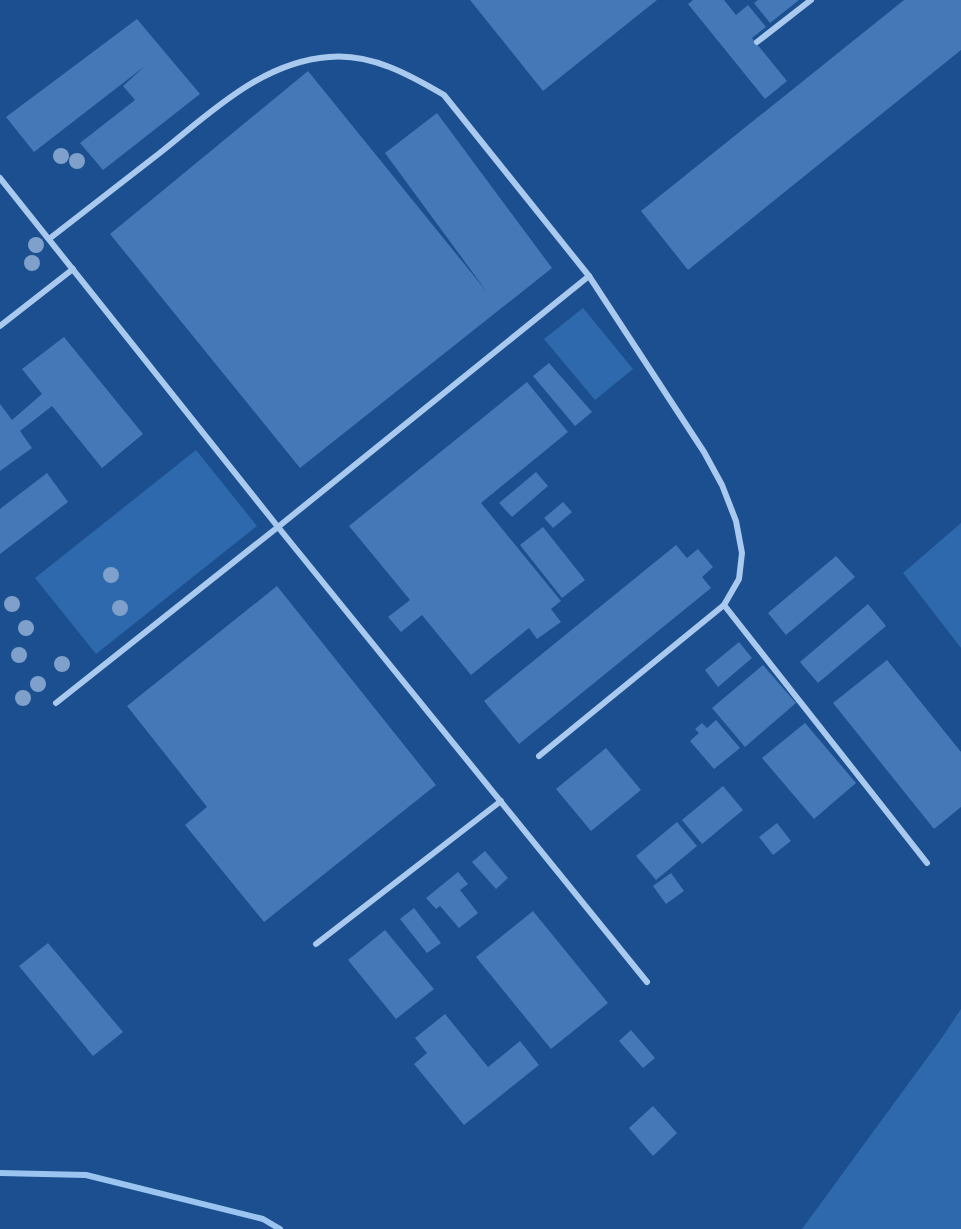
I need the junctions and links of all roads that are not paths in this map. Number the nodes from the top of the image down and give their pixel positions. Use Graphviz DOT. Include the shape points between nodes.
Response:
graph roads {
  1 [pos="811,0"];
  2 [pos="757,42"];
  3 [pos="0,178"];
  4 [pos="49,239"];
  5 [pos="73,269"];
  6 [pos="589,276"];
  7 [pos="0,326"];
  8 [pos="278,527"];
  9 [pos="724,605"];
  10 [pos="56,703"];
  11 [pos="539,756"];
  12 [pos="501,801"];
  13 [pos="927,863"];
  14 [pos="316,944"];
  15 [pos="647,982"];
  1 -- 2 [label="lane"];
  3 -- 4 [label="lane"];
  4 -- 5 [label="lane"];
  4 -- 6 [label="lane" via="238,91 281,69 330,56 376,61 444,95"];
  5 -- 7 [label="lane"];
  5 -- 8 [label="lane"];
  6 -- 8 [label="lane"];
  6 -- 9 [label="lane" via="722,485 742,553 739,579"];
  8 -- 10 [label="lane"];
  8 -- 12 [label="lane"];
  9 -- 11 [label="lane"];
  9 -- 13 [label="lane"];
  12 -- 14 [label="lane"];
  12 -- 15 [label="lane"];
}
